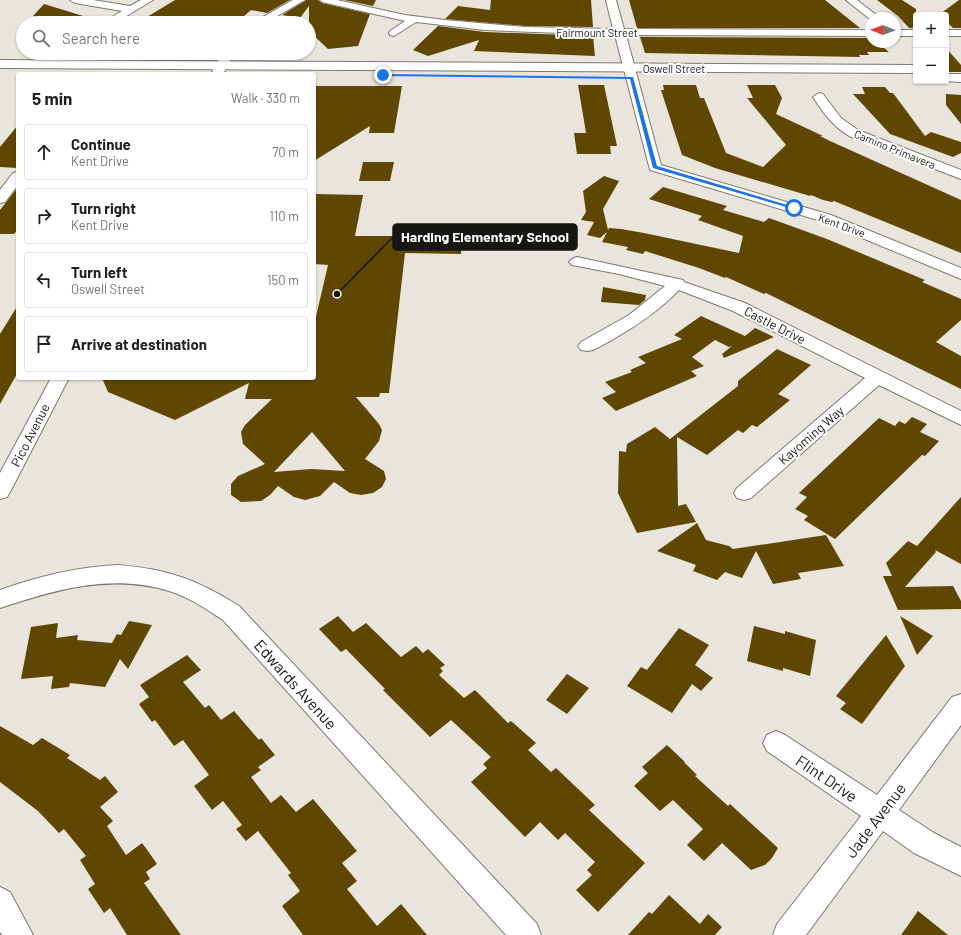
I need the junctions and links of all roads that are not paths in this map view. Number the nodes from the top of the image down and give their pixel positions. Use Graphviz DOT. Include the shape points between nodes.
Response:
graph roads {
  1 [pos="75,0"];
  2 [pos="148,0"];
  3 [pos="300,0"];
  4 [pos="325,0"];
  5 [pos="611,0"];
  6 [pos="851,0"];
  7 [pos="130,9"];
  8 [pos="867,12"];
  9 [pos="118,16"];
  10 [pos="270,16"];
  11 [pos="413,20"];
  12 [pos="619,32"];
  13 [pos="394,33"];
  14 [pos="865,33"];
  15 [pos="901,33"];
  16 [pos="913,33"];
  17 [pos="949,33"];
  18 [pos="961,33"];
  19 [pos="224,60"];
  20 [pos="0,64"];
  21 [pos="913,69"];
  22 [pos="949,69"];
  23 [pos="219,70"];
  24 [pos="961,70"];
  25 [pos="630,73"];
  26 [pos="0,76"];
  27 [pos="16,76"];
  28 [pos="316,76"];
  29 [pos="913,78"];
  30 [pos="949,78"];
  31 [pos="961,78"];
  32 [pos="819,97"];
  33 [pos="961,174"];
  34 [pos="16,179"];
  35 [pos="0,199"];
  36 [pos="577,262"];
  37 [pos="961,274"];
  38 [pos="677,283"];
  39 [pos="587,346"];
  40 [pos="877,377"];
  41 [pos="59,380"];
  42 [pos="961,419"];
  43 [pos="3,481"];
  44 [pos="744,493"];
  45 [pos="0,599"];
  46 [pos="961,705"];
  47 [pos="776,743"];
  48 [pos="880,813"];
  49 [pos="961,862"];
  50 [pos="0,902"];
  51 [pos="18,935"];
  52 [pos="526,935"];
  53 [pos="788,935"];
  1 -- 7 [label="street"];
  2 -- 7 [label="street"];
  3 -- 10 [label="street"];
  4 -- 11 [label="street, Fairmount Street"];
  5 -- 12 [label="street, Kent Drive"];
  6 -- 8 [label="street"];
  7 -- 9 [label="street"];
  11 -- 12 [label="street, Fairmount Street" via="515,30"];
  11 -- 13 [label="street"];
  12 -- 14 [label="street, Fairmount Street"];
  12 -- 25 [label="street, Kent Drive"];
  15 -- 16 [label="street"];
  17 -- 18 [label="street"];
  19 -- 23 [label="street"];
  20 -- 23 [label="main road, Oswell Street"];
  21 -- 25 [label="main road, Oswell Street"];
  22 -- 24 [label="main road"];
  23 -- 25 [label="main road, Oswell Street"];
  25 -- 28 [label="main road, Oswell Street"];
  25 -- 29 [label="main road, Oswell Street"];
  25 -- 37 [label="street, Kent Drive" via="655,167 826,218"];
  26 -- 27 [label="main road"];
  30 -- 31 [label="main road"];
  32 -- 33 [label="street, Camino Primavera" via="831,116 848,130"];
  34 -- 35 [label="street"];
  36 -- 38 [label="street, Castle Drive" via="623,269"];
  38 -- 39 [label="street" via="643,314"];
  38 -- 40 [label="street, Castle Drive" via="739,307"];
  40 -- 42 [label="street, Castle Drive"];
  40 -- 44 [label="street, Kayoming Way"];
  41 -- 43 [label="street, Pico Avenue"];
  45 -- 52 [label="street, Edwards Avenue" via="28,588 93,574 156,577 178,583 211,598 231,613"];
  46 -- 48 [label="street, Jade Avenue"];
  47 -- 48 [label="street, Flint Drive"];
  48 -- 49 [label="street, Flint Drive" via="924,843"];
  48 -- 53 [label="street, Jade Avenue"];
  50 -- 51 [label="street"];
}
